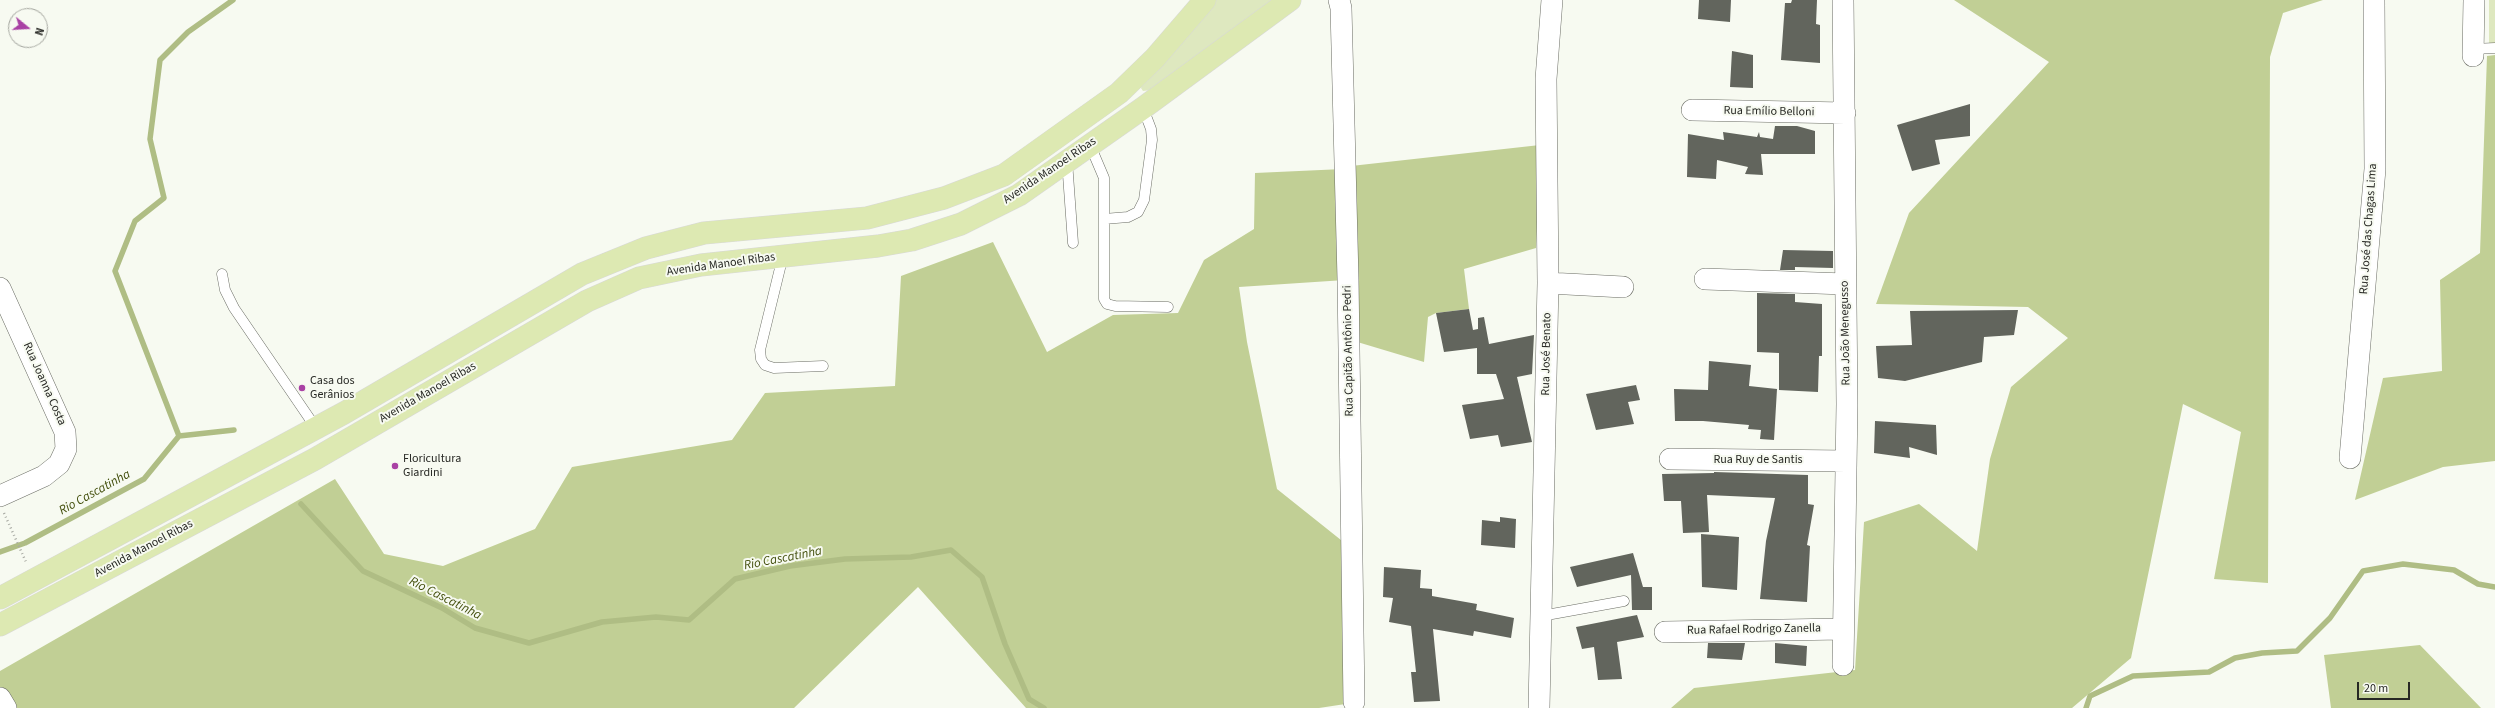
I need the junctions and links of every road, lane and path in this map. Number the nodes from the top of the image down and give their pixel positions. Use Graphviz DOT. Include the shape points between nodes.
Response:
graph roads {
  1 [pos="1205,0"];
  2 [pos="1290,0"];
  3 [pos="1339,0"];
  4 [pos="1552,0"];
  5 [pos="1843,0"];
  6 [pos="2374,0"];
  7 [pos="2474,0"];
  8 [pos="2495,48"];
  9 [pos="2473,52"];
  10 [pos="1143,108"];
  11 [pos="1692,110"];
  12 [pos="1845,113"];
  13 [pos="1090,145"];
  14 [pos="1067,161"];
  15 [pos="1104,219"];
  16 [pos="1073,243"];
  17 [pos="783,256"];
  18 [pos="222,274"];
  19 [pos="1705,279"];
  20 [pos="1548,283"];
  21 [pos="1845,284"];
  22 [pos="1623,286"];
  23 [pos="0,288"];
  24 [pos="1168,307"];
  25 [pos="823,366"];
  26 [pos="344,413"];
  27 [pos="316,428"];
  28 [pos="353,438"];
  29 [pos="2350,458"];
  30 [pos="315,459"];
  31 [pos="1670,459"];
  32 [pos="1846,461"];
  33 [pos="0,496"];
  34 [pos="9,524"];
  35 [pos="24,558"];
  36 [pos="0,598"];
  37 [pos="1624,601"];
  38 [pos="1541,616"];
  39 [pos="0,625"];
  40 [pos="1842,629"];
  41 [pos="1666,632"];
  42 [pos="1843,665"];
  43 [pos="0,698"];
  44 [pos="1354,702"];
  45 [pos="6,708"];
  46 [pos="1539,708"];
  1 -- 26 [label="main road, Avenida Manoel Ribas" via="1155,58 1119,93 1004,175 944,198 867,218 704,233 646,248 582,274"];
  2 -- 10 [label="main road, Avenida Manoel Ribas"];
  3 -- 44 [label="street, Rua Capitão Antônio Pedri" via="1348,279"];
  4 -- 20 [label="street, Rua José Benato" via="1546,79"];
  5 -- 12 [label="street, Rua João Menegusso"];
  6 -- 29 [label="street, Rua José das Chagas Lima" via="2375,169"];
  7 -- 9 [label="street"];
  8 -- 9 [label="lane"];
  10 -- 13 [label="main road, Avenida Manoel Ribas"];
  10 -- 15 [label="lane" via="1151,129 1152,140 1144,200 1138,212 1128,218"];
  11 -- 12 [label="street, Rua Emílio Belloni"];
  12 -- 21 [label="street, Rua João Menegusso"];
  13 -- 14 [label="main road, Avenida Manoel Ribas"];
  13 -- 15 [label="lane" via="1104,178"];
  14 -- 16 [label="lane"];
  14 -- 17 [label="main road, Avenida Manoel Ribas" via="1019,195 961,224 912,240"];
  15 -- 24 [label="lane" via="1104,299 1107,304"];
  17 -- 25 [label="lane" via="760,350 761,359 765,365 774,368"];
  17 -- 28 [label="main road, Avenida Manoel Ribas" via="701,265 639,278 587,301"];
  18 -- 27 [label="lane" via="225,290 234,308"];
  19 -- 21 [label="street"];
  20 -- 22 [label="street"];
  20 -- 38 [label="street, Rua José Benato"];
  21 -- 32 [label="street, Rua João Menegusso"];
  23 -- 33 [label="street, Rua Joanna Costa" via="65,432 66,448 59,464 44,476"];
  26 -- 27 [label="main road, Avenida Manoel Ribas"];
  26 -- 28 [label="main road" via="342,426"];
  27 -- 30 [label="main road" via="320,446"];
  27 -- 36 [label="main road, Avenida Manoel Ribas"];
  28 -- 30 [label="main road, Avenida Manoel Ribas"];
  30 -- 39 [label="main road, Avenida Manoel Ribas"];
  31 -- 32 [label="street, Rua Ruy de Santis"];
  32 -- 40 [label="street, Rua João Menegusso"];
  34 -- 35 [label="path"];
  37 -- 38 [label="lane"];
  38 -- 46 [label="street, Rua José Benato"];
  40 -- 41 [label="street, Rua Rafael Rodrigo Zanella"];
  40 -- 42 [label="street, Rua João Menegusso"];
  43 -- 45 [label="street"];
}
